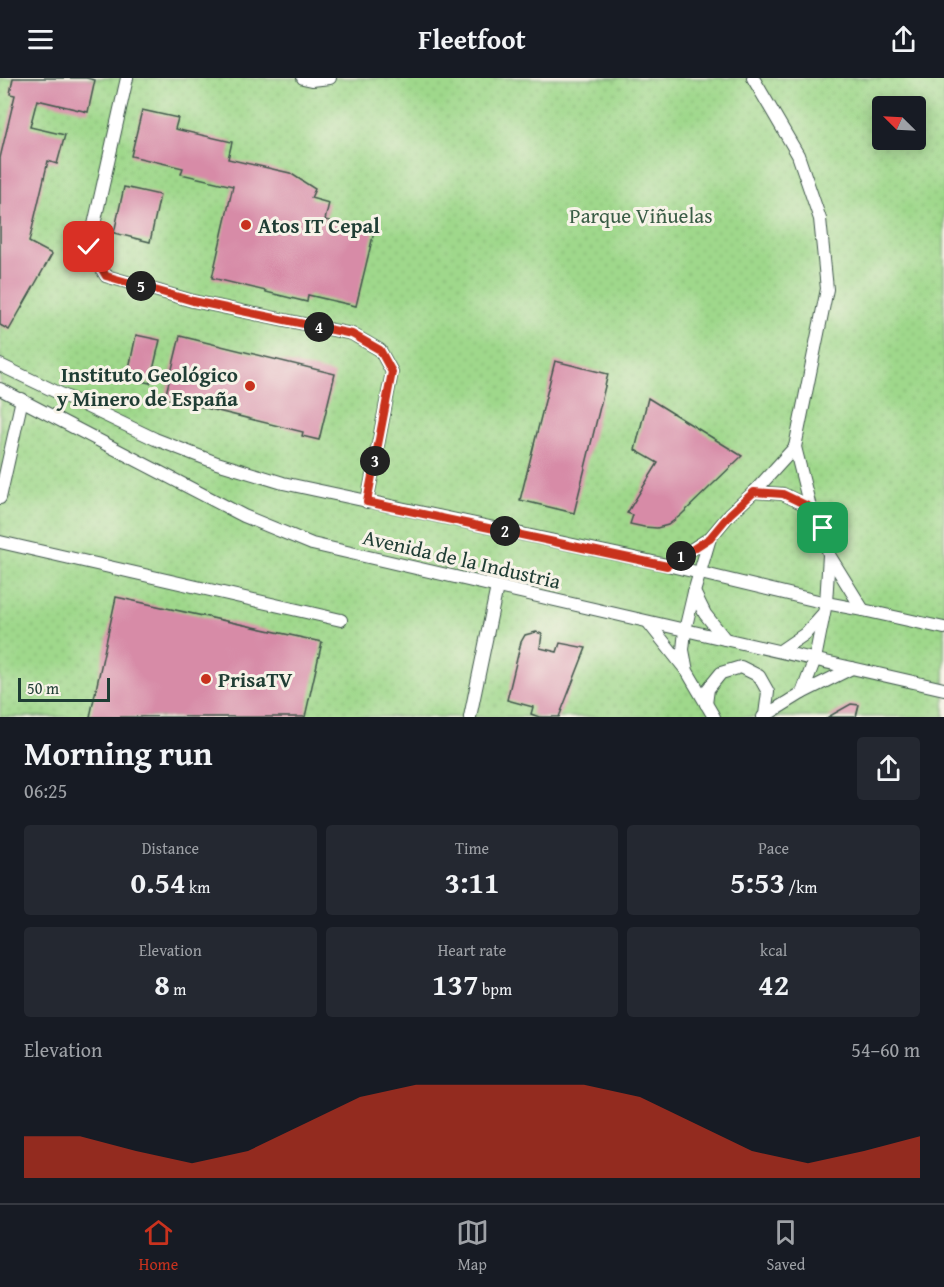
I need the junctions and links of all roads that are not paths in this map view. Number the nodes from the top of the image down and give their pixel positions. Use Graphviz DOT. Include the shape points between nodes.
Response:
graph roads {
  1 [pos="127,78"];
  2 [pos="303,78"];
  3 [pos="330,78"];
  4 [pos="753,78"];
  5 [pos="0,365"];
  6 [pos="0,389"];
  7 [pos="22,399"];
  8 [pos="795,447"];
  9 [pos="754,492"];
  10 [pos="0,498"];
  11 [pos="367,502"];
  12 [pos="810,507"];
  13 [pos="710,538"];
  14 [pos="0,542"];
  15 [pos="829,555"];
  16 [pos="667,566"];
  17 [pos="700,573"];
  18 [pos="497,587"];
  19 [pos="694,592"];
  20 [pos="825,608"];
  21 [pos="863,610"];
  22 [pos="341,620"];
  23 [pos="648,622"];
  24 [pos="944,628"];
  25 [pos="685,630"];
  26 [pos="725,639"];
  27 [pos="780,651"];
  28 [pos="815,659"];
  29 [pos="852,668"];
  30 [pos="687,671"];
  31 [pos="944,688"];
  32 [pos="802,693"];
  33 [pos="706,704"];
  34 [pos="764,716"];
  35 [pos="470,717"];
  36 [pos="714,717"];
  1 -- 11 [label="street" via="89,247 106,276 193,301 352,334 380,350 392,372"];
  2 -- 3 [label="street"];
  4 -- 8 [label="street" via="798,154 820,219 827,289"];
  5 -- 11 [label="street, Avenida de la Industria" via="155,439 217,463"];
  6 -- 7 [label="street, Avenida de la Industria"];
  7 -- 10 [label="street"];
  7 -- 18 [label="street, Avenida de la Industria" via="244,516 312,544"];
  8 -- 9 [label="street"];
  8 -- 12 [label="street"];
  9 -- 12 [label="street" via="783,494"];
  9 -- 13 [label="street"];
  11 -- 16 [label="street, Avenida de la Industria"];
  12 -- 15 [label="street" via="823,528"];
  13 -- 16 [label="street"];
  13 -- 17 [label="street"];
  14 -- 22 [label="street"];
  15 -- 20 [label="street"];
  15 -- 21 [label="street"];
  16 -- 17 [label="street, Avenida de la Industria"];
  17 -- 19 [label="street"];
  17 -- 20 [label="street, Avenida de la Industria"];
  18 -- 23 [label="street, Avenida de la Industria"];
  18 -- 35 [label="street"];
  19 -- 25 [label="street"];
  19 -- 26 [label="street"];
  20 -- 21 [label="street, Avenida de la Industria"];
  20 -- 27 [label="street" via="805,634"];
  20 -- 28 [label="street"];
  21 -- 24 [label="street, Avenida de la Industria"];
  23 -- 25 [label="street, Avenida de la Industria"];
  23 -- 30 [label="street"];
  25 -- 26 [label="street, Avenida de la Industria"];
  25 -- 30 [label="street"];
  26 -- 27 [label="street, Avenida de la Industria"];
  27 -- 28 [label="street, Avenida de la Industria"];
  28 -- 29 [label="street, Avenida de la Industria"];
  28 -- 32 [label="street"];
  29 -- 31 [label="street, Avenida de la Industria"];
  29 -- 32 [label="street"];
  30 -- 33 [label="street"];
  32 -- 34 [label="street"];
  33 -- 34 [label="street" via="708,689 722,673 741,667 759,676 768,692"];
  33 -- 36 [label="street"];
}
